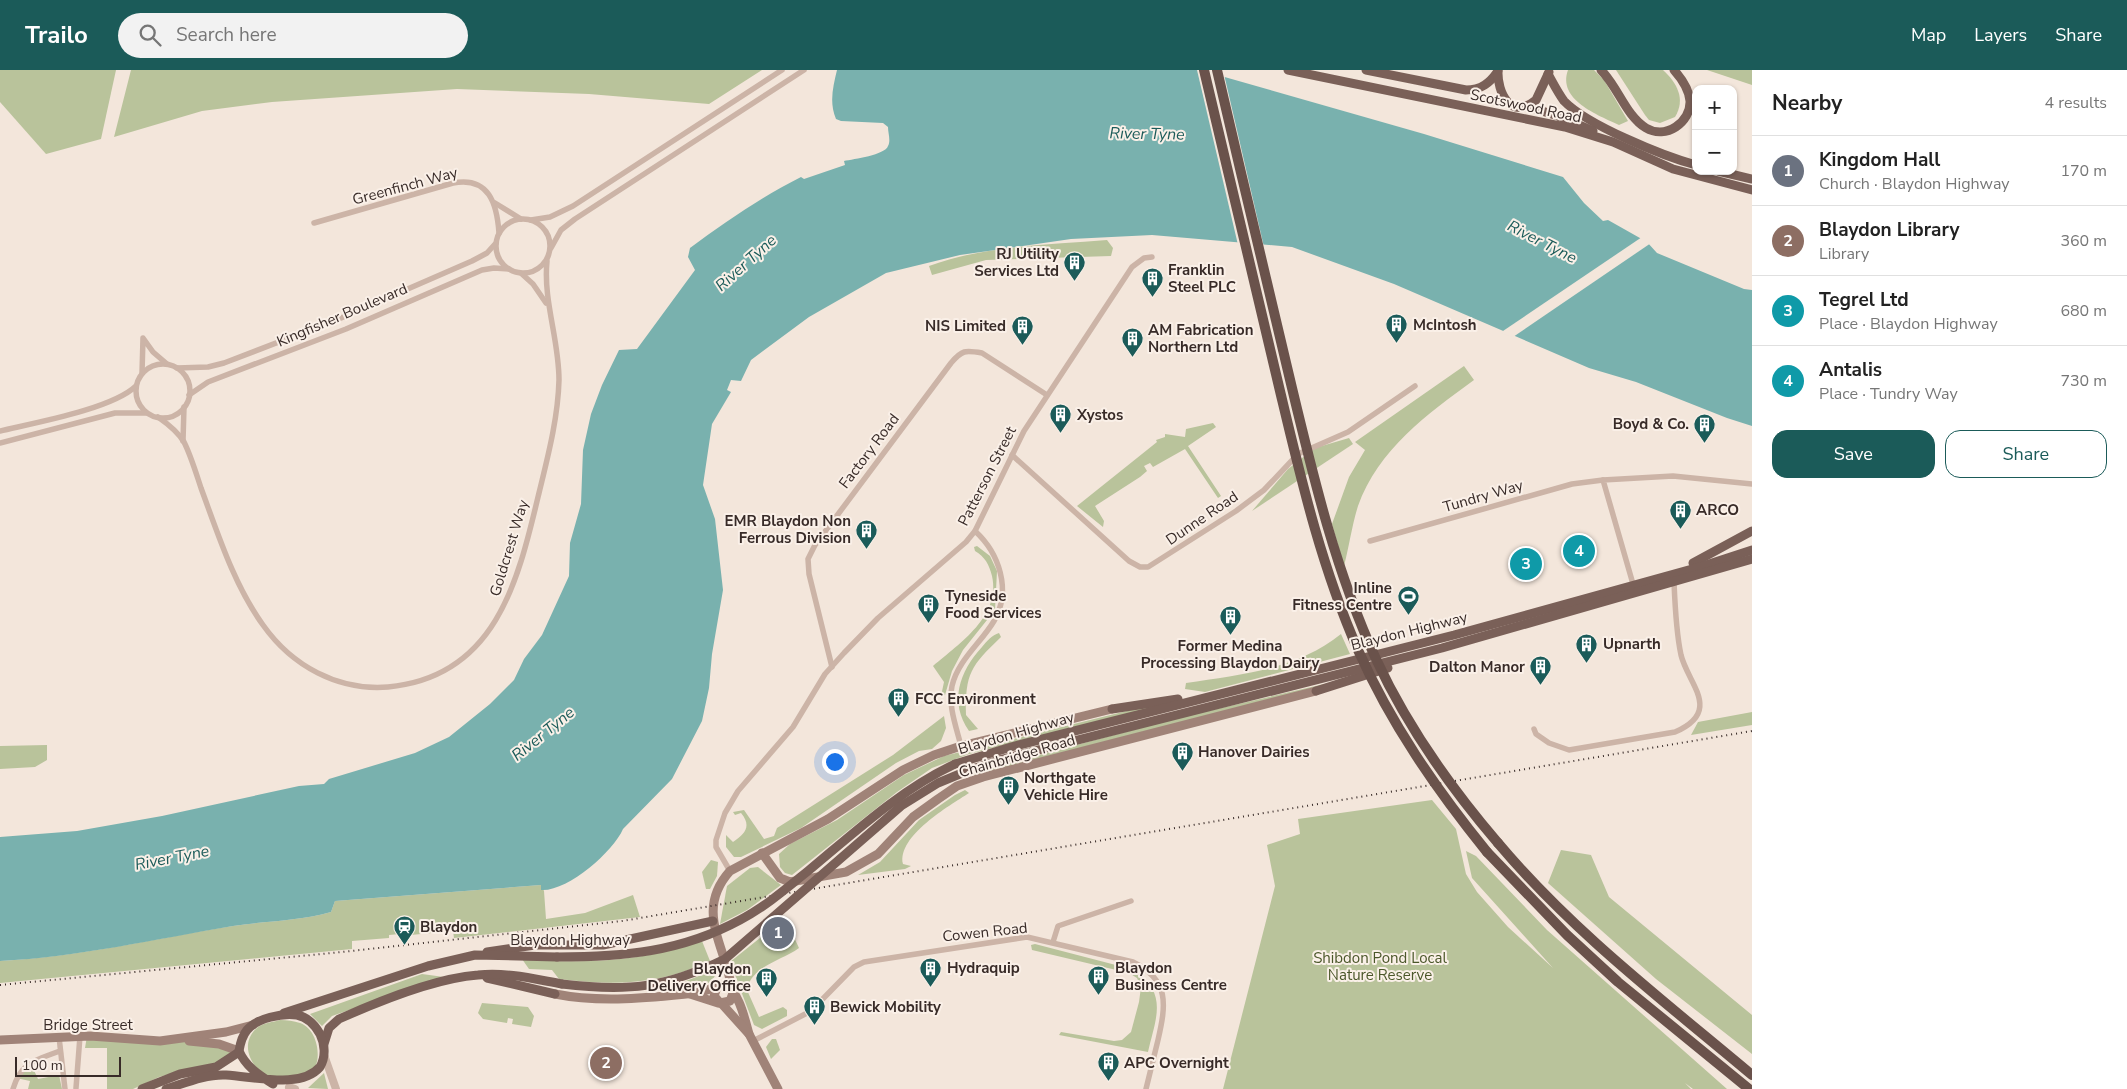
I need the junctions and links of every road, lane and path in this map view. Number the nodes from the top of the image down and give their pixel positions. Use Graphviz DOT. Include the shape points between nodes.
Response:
graph roads {
  1 [pos="782,70"];
  2 [pos="804,70"];
  3 [pos="1204,70"];
  4 [pos="1217,70"];
  5 [pos="1288,70"];
  6 [pos="1366,70"];
  7 [pos="1498,70"];
  8 [pos="1601,70"];
  9 [pos="1608,70"];
  10 [pos="1674,70"];
  11 [pos="1549,72"];
  12 [pos="1622,97"];
  13 [pos="1522,106"];
  14 [pos="1498,113"];
  15 [pos="1612,142"];
  16 [pos="1692,163"];
  17 [pos="1735,175"];
  18 [pos="1752,179"];
  19 [pos="1752,190"];
  20 [pos="495,203"];
  21 [pos="521,220"];
  22 [pos="531,220"];
  23 [pos="314,224"];
  24 [pos="500,233"];
  25 [pos="496,243"];
  26 [pos="551,248"];
  27 [pos="1152,257"];
  28 [pos="547,261"];
  29 [pos="509,269"];
  30 [pos="522,274"];
  31 [pos="548,305"];
  32 [pos="167,364"];
  33 [pos="177,368"];
  34 [pos="142,373"];
  35 [pos="136,386"];
  36 [pos="1415,386"];
  37 [pos="1047,395"];
  38 [pos="189,396"];
  39 [pos="184,407"];
  40 [pos="146,412"];
  41 [pos="158,417"];
  42 [pos="0,431"];
  43 [pos="184,441"];
  44 [pos="0,443"];
  45 [pos="1012,455"];
  46 [pos="1604,480"];
  47 [pos="1752,484"];
  48 [pos="975,531"];
  49 [pos="1752,532"];
  50 [pos="1370,541"];
  51 [pos="1752,550"];
  52 [pos="1752,559"];
  53 [pos="1656,577"];
  54 [pos="1674,582"];
  55 [pos="1633,584"];
  56 [pos="1442,648"];
  57 [pos="832,667"];
  58 [pos="1208,696"];
  59 [pos="1534,729"];
  60 [pos="961,746"];
  61 [pos="762,853"];
  62 [pos="730,870"];
  63 [pos="1131,900"];
  64 [pos="713,921"];
  65 [pos="1053,942"];
  66 [pos="475,955"];
  67 [pos="722,955"];
  68 [pos="477,975"];
  69 [pos="718,987"];
  70 [pos="732,992"];
  71 [pos="688,994"];
  72 [pos="721,1004"];
  73 [pos="272,1017"];
  74 [pos="254,1025"];
  75 [pos="80,1036"];
  76 [pos="57,1037"];
  77 [pos="751,1038"];
  78 [pos="0,1040"];
  79 [pos="176,1040"];
  80 [pos="1714,1043"];
  81 [pos="324,1044"];
  82 [pos="60,1051"];
  83 [pos="239,1052"];
  84 [pos="324,1055"];
  85 [pos="1752,1066"];
  86 [pos="1728,1072"];
  87 [pos="1752,1075"];
  88 [pos="273,1084"];
  89 [pos="76,1088"];
  90 [pos="292,1088"];
  91 [pos="13,1089"];
  92 [pos="65,1089"];
  93 [pos="142,1089"];
  94 [pos="166,1089"];
  95 [pos="336,1089"];
  96 [pos="778,1089"];
  97 [pos="1146,1089"];
  98 [pos="1740,1089"];
  99 [pos="1749,1089"];
  1 -- 22 [label="street" via="573,206 550,217"];
  2 -- 26 [label="street" via="575,218 561,230"];
  3 -- 86 [label="highway, bridge" via="1302,485 1328,576 1358,651 1402,734 1440,792 1487,852 1567,935 1618,982"];
  4 -- 80 [label="highway, bridge" via="1314,482 1343,577 1376,660 1414,729 1455,791 1526,876 1573,922"];
  5 -- 14 [label="main road, Scotswood Road"];
  6 -- 7 [label="main road, Scotswood Road" via="1466,90 1486,85"];
  7 -- 13 [label="main road" via="1503,97 1511,105"];
  8 -- 12 [label="main road"];
  9 -- 12 [label="main road"];
  10 -- 12 [label="main road" via="1687,88 1690,102 1685,119 1675,128 1660,132 1646,128 1631,113"];
  11 -- 13 [label="main road" via="1536,100"];
  11 -- 16 [label="main road" via="1563,100 1588,118 1635,142"];
  13 -- 14 [label="main road"];
  13 -- 15 [label="main road" via="1576,123"];
  14 -- 15 [label="main road, Scotswood Road" via="1565,127"];
  15 -- 19 [label="main road, Scotswood Road" via="1673,169"];
  17 -- 18 [label="main road"];
  20 -- 21 [label="street, Greenfinch Way"];
  20 -- 23 [label="street, Greenfinch Way" via="483,189 469,182 459,182"];
  20 -- 24 [label="street"];
  21 -- 22 [label="street"];
  21 -- 24 [label="street" via="511,222"];
  22 -- 26 [label="street" via="544,228"];
  24 -- 25 [label="street"];
  25 -- 29 [label="street" via="499,259"];
  25 -- 33 [label="street, Kingfisher Boulevard" via="477,259 341,318 224,363 201,368"];
  26 -- 28 [label="street"];
  27 -- 37 [label="street, Patterson Street" via="1144,258 1132,267"];
  28 -- 30 [label="street"];
  28 -- 31 [label="street"];
  29 -- 30 [label="street"];
  29 -- 38 [label="street, Kingfisher Boulevard" via="482,270 331,335 208,382"];
  30 -- 31 [label="street" via="534,284"];
  31 -- 43 [label="street, Goldcrest Way" via="558,358 558,396 551,440 515,581 499,617 480,642 456,663 421,680 383,687 345,684 312,670 281,647 261,623 240,586"];
  32 -- 33 [label="street"];
  32 -- 34 [label="street" via="151,366"];
  32 -- 34 [label="street" via="153,352 144,338"];
  33 -- 38 [label="street" via="188,383"];
  34 -- 35 [label="street"];
  35 -- 40 [label="street" via="137,399"];
  35 -- 42 [label="street" via="109,401"];
  36 -- 45 [label="street, Dunne Road" via="1348,432 1303,450 1257,495 1148,567 1129,561"];
  37 -- 45 [label="street, Patterson Street"];
  37 -- 57 [label="street, Factory Road" via="982,353 970,350 959,353 815,544 808,559"];
  38 -- 39 [label="street"];
  39 -- 41 [label="street" via="175,415"];
  39 -- 43 [label="street"];
  40 -- 41 [label="street"];
  40 -- 44 [label="street" via="115,413"];
  41 -- 43 [label="street"];
  45 -- 48 [label="street, Patterson Street"];
  46 -- 47 [label="street, Tundry Way" via="1673,476"];
  46 -- 50 [label="street, Tundry Way" via="1572,484"];
  46 -- 55 [label="street"];
  48 -- 57 [label="street, Patterson Street" via="959,550 878,618"];
  48 -- 60 [label="street" via="993,552 1001,572 1002,589 998,613 961,665 953,684 951,705"];
  49 -- 53 [label="main road" via="1703,559"];
  51 -- 53 [label="main road, Blaydon Highway"];
  52 -- 54 [label="main road, Blaydon Highway"];
  53 -- 55 [label="main road, Blaydon Highway"];
  54 -- 56 [label="main road, Blaydon Highway"];
  54 -- 59 [label="street" via="1681,657 1699,698 1690,724 1675,732 1569,750 1549,742"];
  55 -- 58 [label="main road, Blaydon Highway" via="1454,635"];
  56 -- 61 [label="main road, Chainbridge Road" via="1357,680 957,786 913,817 878,854 846,872 790,882 780,878"];
  56 -- 68 [label="main road, Blaydon Highway, bridge" via="1009,758 938,783 901,806 725,959 694,974 649,986 603,989 505,974"];
  57 -- 62 [label="street, Patterson Street" via="792,727 738,791 725,813 716,847"];
  58 -- 60 [label="main road" via="1139,703"];
  58 -- 66 [label="main road, Blaydon Highway, bridge" via="955,764 907,790 785,890 747,916 684,943 626,956"];
  60 -- 61 [label="main road" via="903,770 828,819"];
  61 -- 62 [label="main road"];
  62 -- 64 [label="main road" via="713,898"];
  63 -- 65 [label="street" via="1058,926"];
  64 -- 66 [label="main road" via="603,945 535,945"];
  64 -- 67 [label="main road"];
  65 -- 77 [label="street, Cowen Road" via="1022,938 864,962 854,967 811,1011"];
  65 -- 97 [label="street, Cowen Road" via="1133,962 1155,977 1161,987 1165,1008"];
  66 -- 73 [label="main road, Blaydon Highway" via="428,966"];
  67 -- 69 [label="main road" via="723,973"];
  67 -- 70 [label="main road" via="728,967"];
  68 -- 71 [label="main road" via="571,997 613,999"];
  68 -- 81 [label="main road, Blaydon Highway" via="424,988 339,1019 329,1028"];
  69 -- 70 [label="main road" via="725,985"];
  69 -- 71 [label="main road"];
  69 -- 72 [label="main road" via="714,996"];
  70 -- 72 [label="main road" via="730,1001"];
  70 -- 77 [label="main road"];
  71 -- 72 [label="main road"];
  72 -- 77 [label="main road"];
  73 -- 74 [label="main road"];
  73 -- 81 [label="main road" via="304,1017 317,1030"];
  74 -- 79 [label="main road, Bridge Street"];
  74 -- 83 [label="main road" via="246,1031"];
  75 -- 76 [label="main road, Bridge Street"];
  75 -- 79 [label="main road, Bridge Street"];
  75 -- 89 [label="street"];
  76 -- 78 [label="main road, Bridge Street"];
  76 -- 82 [label="street"];
  77 -- 96 [label="main road"];
  79 -- 83 [label="main road, Bridge Street" via="219,1044"];
  80 -- 85 [label="highway"];
  80 -- 87 [label="highway"];
  81 -- 84 [label="main road"];
  82 -- 91 [label="street" via="25,1067 18,1074"];
  82 -- 92 [label="street"];
  83 -- 88 [label="main road" via="249,1067"];
  83 -- 93 [label="main road" via="216,1067 180,1074"];
  84 -- 90 [label="main road" via="320,1068 311,1078"];
  84 -- 95 [label="street"];
  86 -- 98 [label="highway"];
  86 -- 99 [label="highway"];
  88 -- 90 [label="main road"];
  88 -- 94 [label="main road" via="218,1075"];
}
